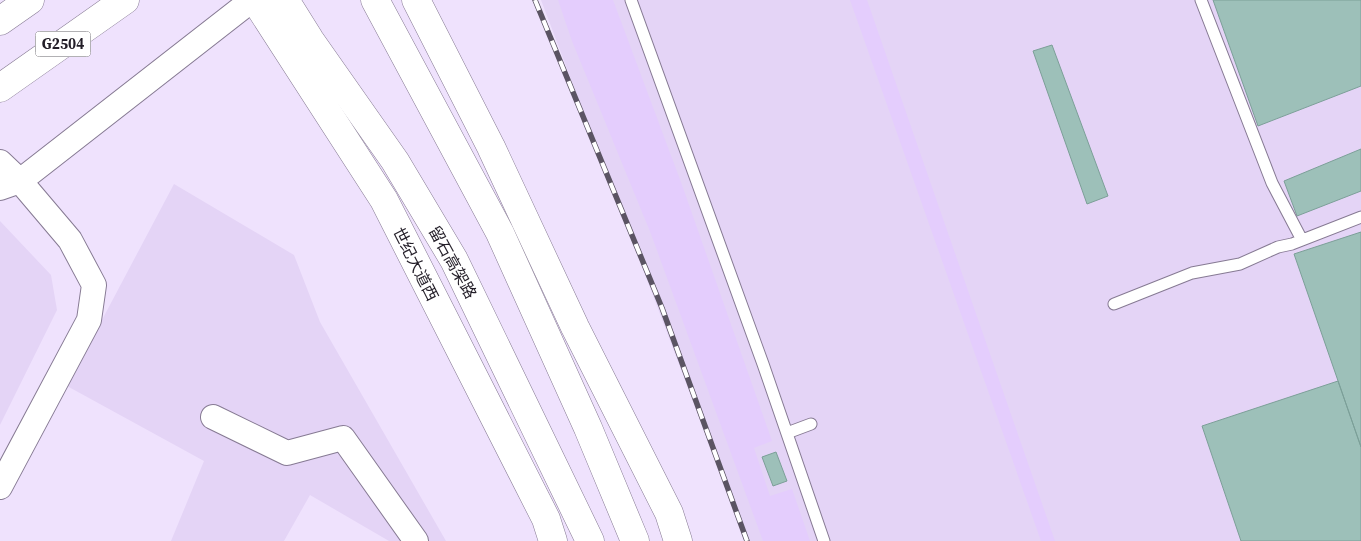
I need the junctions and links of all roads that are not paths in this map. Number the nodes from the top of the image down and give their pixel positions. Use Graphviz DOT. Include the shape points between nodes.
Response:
graph roads {
  1 [pos="30,0"];
  2 [pos="125,0"];
  3 [pos="254,0"];
  4 [pos="285,0"];
  5 [pos="375,0"];
  6 [pos="416,0"];
  7 [pos="631,0"];
  8 [pos="1201,0"];
  9 [pos="0,21"];
  10 [pos="0,88"];
  11 [pos="0,162"];
  12 [pos="10,184"];
  13 [pos="1361,217"];
  14 [pos="1302,240"];
  15 [pos="1114,304"];
  16 [pos="213,417"];
  17 [pos="811,424"];
  18 [pos="787,434"];
  19 [pos="0,487"];
  20 [pos="634,537"];
  21 [pos="416,541"];
  22 [pos="553,541"];
  23 [pos="590,541"];
  24 [pos="678,541"];
  25 [pos="824,541"];
  1 -- 9 [label="main road"];
  2 -- 10 [label="main road, G2504"];
  3 -- 12 [label="street"];
  3 -- 22 [label="main road, 世纪大道西" via="384,200 546,519"];
  4 -- 23 [label="main road, 留石高架路" via="395,161 454,260"];
  5 -- 20 [label="main road" via="500,233"];
  6 -- 24 [label="main road" via="491,146 575,327 668,513"];
  7 -- 18 [label="lane"];
  8 -- 14 [label="lane" via="1272,183"];
  11 -- 12 [label="street"];
  12 -- 19 [label="street" via="70,240 94,285 89,320"];
  13 -- 14 [label="lane"];
  14 -- 15 [label="lane" via="1240,264 1192,273"];
  16 -- 21 [label="street" via="287,453 343,438"];
  17 -- 18 [label="lane"];
  18 -- 25 [label="lane"];
}
